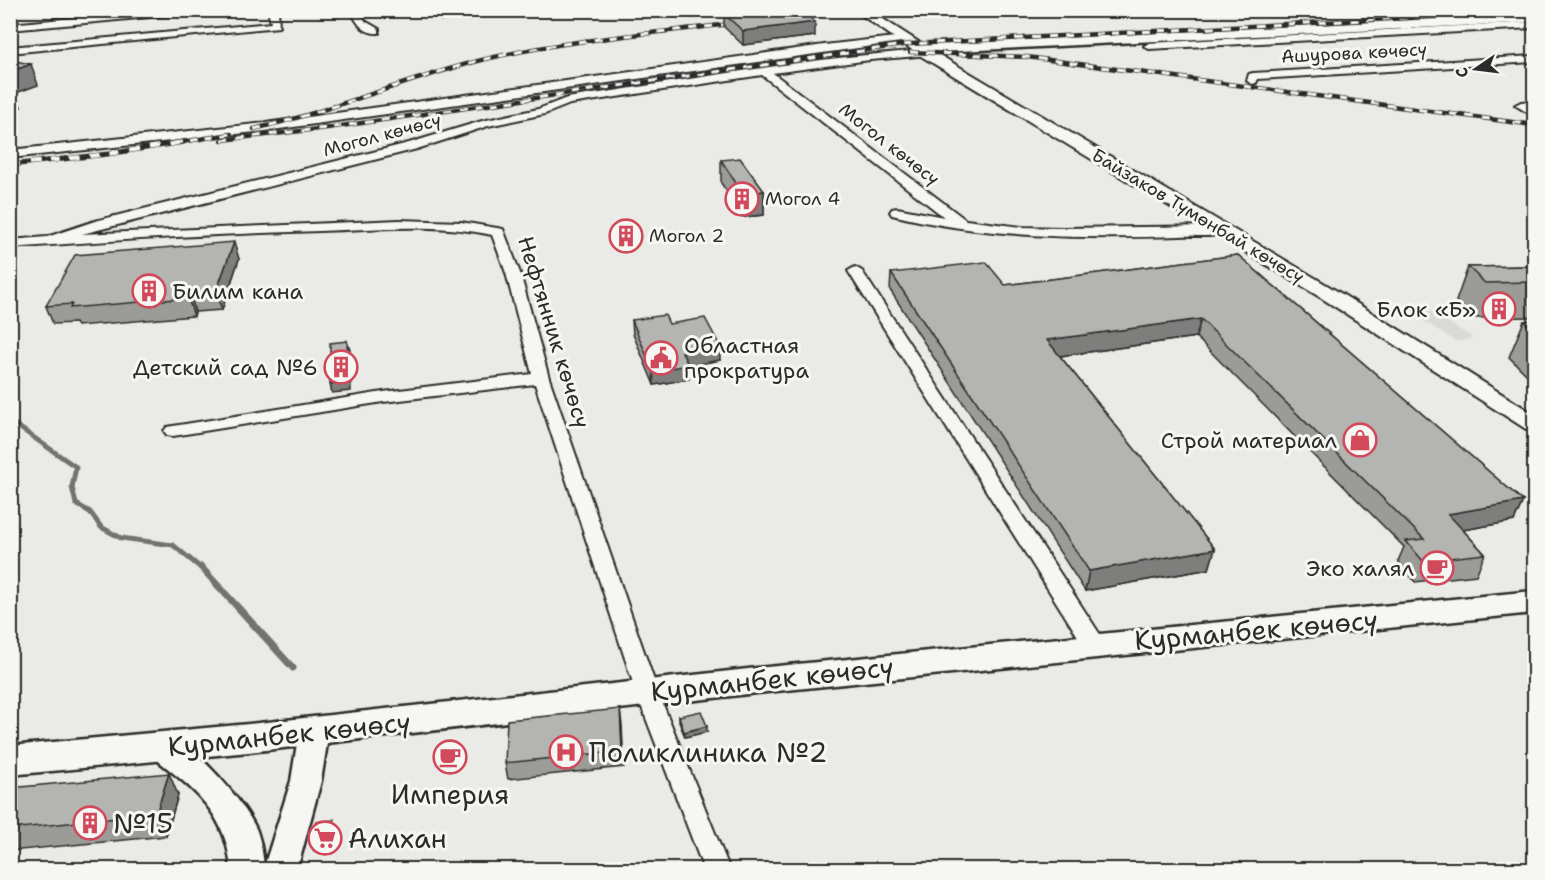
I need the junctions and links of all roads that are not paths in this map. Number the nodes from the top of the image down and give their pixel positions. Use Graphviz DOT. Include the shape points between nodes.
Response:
graph roads {
  1 [pos="193,10"];
  2 [pos="273,10"];
  3 [pos="356,10"];
  4 [pos="434,10"];
  5 [pos="491,10"];
  6 [pos="861,10"];
  7 [pos="1534,18"];
  8 [pos="1534,25"];
  9 [pos="10,27"];
  10 [pos="375,32"];
  11 [pos="1149,46"];
  12 [pos="916,47"];
  13 [pos="10,50"];
  14 [pos="1534,59"];
  15 [pos="764,70"];
  16 [pos="1252,81"];
  17 [pos="10,154"];
  18 [pos="897,213"];
  19 [pos="963,224"];
  20 [pos="1222,230"];
  21 [pos="49,241"];
  22 [pos="10,244"];
  23 [pos="855,271"];
  24 [pos="541,378"];
  25 [pos="1534,424"];
  26 [pos="173,431"];
  27 [pos="1534,602"];
  28 [pos="1095,645"];
  29 [pos="647,692"];
  30 [pos="314,731"];
  31 [pos="163,748"];
  32 [pos="10,760"];
  33 [pos="248,870"];
  34 [pos="280,870"];
  35 [pos="717,870"];
  1 -- 9 [label="street"];
  2 -- 13 [label="street" via="276,25"];
  3 -- 10 [label="street" via="361,23"];
  4 -- 5 [label="street" via="441,16"];
  6 -- 12 [label="main road, Байзаков Түмөнбай көчөсү"];
  7 -- 12 [label="street"];
  8 -- 11 [label="street"];
  12 -- 15 [label="street, Могол көчөсү" via="870,57"];
  12 -- 17 [label="street" via="824,48 257,128"];
  12 -- 20 [label="main road, Байзаков Түмөнбай көчөсү"];
  14 -- 16 [label="street, Ашурова көчөсү" via="1253,76"];
  15 -- 19 [label="street, Могол көчөсү"];
  15 -- 21 [label="street, Могол көчөсү" via="567,101 402,149 100,224"];
  18 -- 19 [label="street"];
  19 -- 20 [label="street" via="1037,232 1141,234"];
  20 -- 25 [label="main road, Байзаков Түмөнбай көчөсү"];
  21 -- 22 [label="street, Могол көчөсү"];
  21 -- 24 [label="street, Нефтянник көчөсү" via="394,225 485,228 498,232"];
  23 -- 28 [label="street"];
  24 -- 26 [label="street" via="383,397"];
  24 -- 29 [label="street, Нефтянник көчөсү"];
  27 -- 28 [label="main road, Курманбек көчөсү"];
  28 -- 29 [label="main road, Курманбек көчөсү"];
  29 -- 30 [label="main road, Курманбек көчөсү"];
  29 -- 35 [label="street, Нефтянник көчөсү"];
  30 -- 31 [label="main road, Курманбек көчөсү"];
  30 -- 34 [label="street" via="306,781"];
  31 -- 32 [label="main road, Курманбек көчөсү"];
  31 -- 33 [label="street" via="200,776 223,800 240,831"];
}
